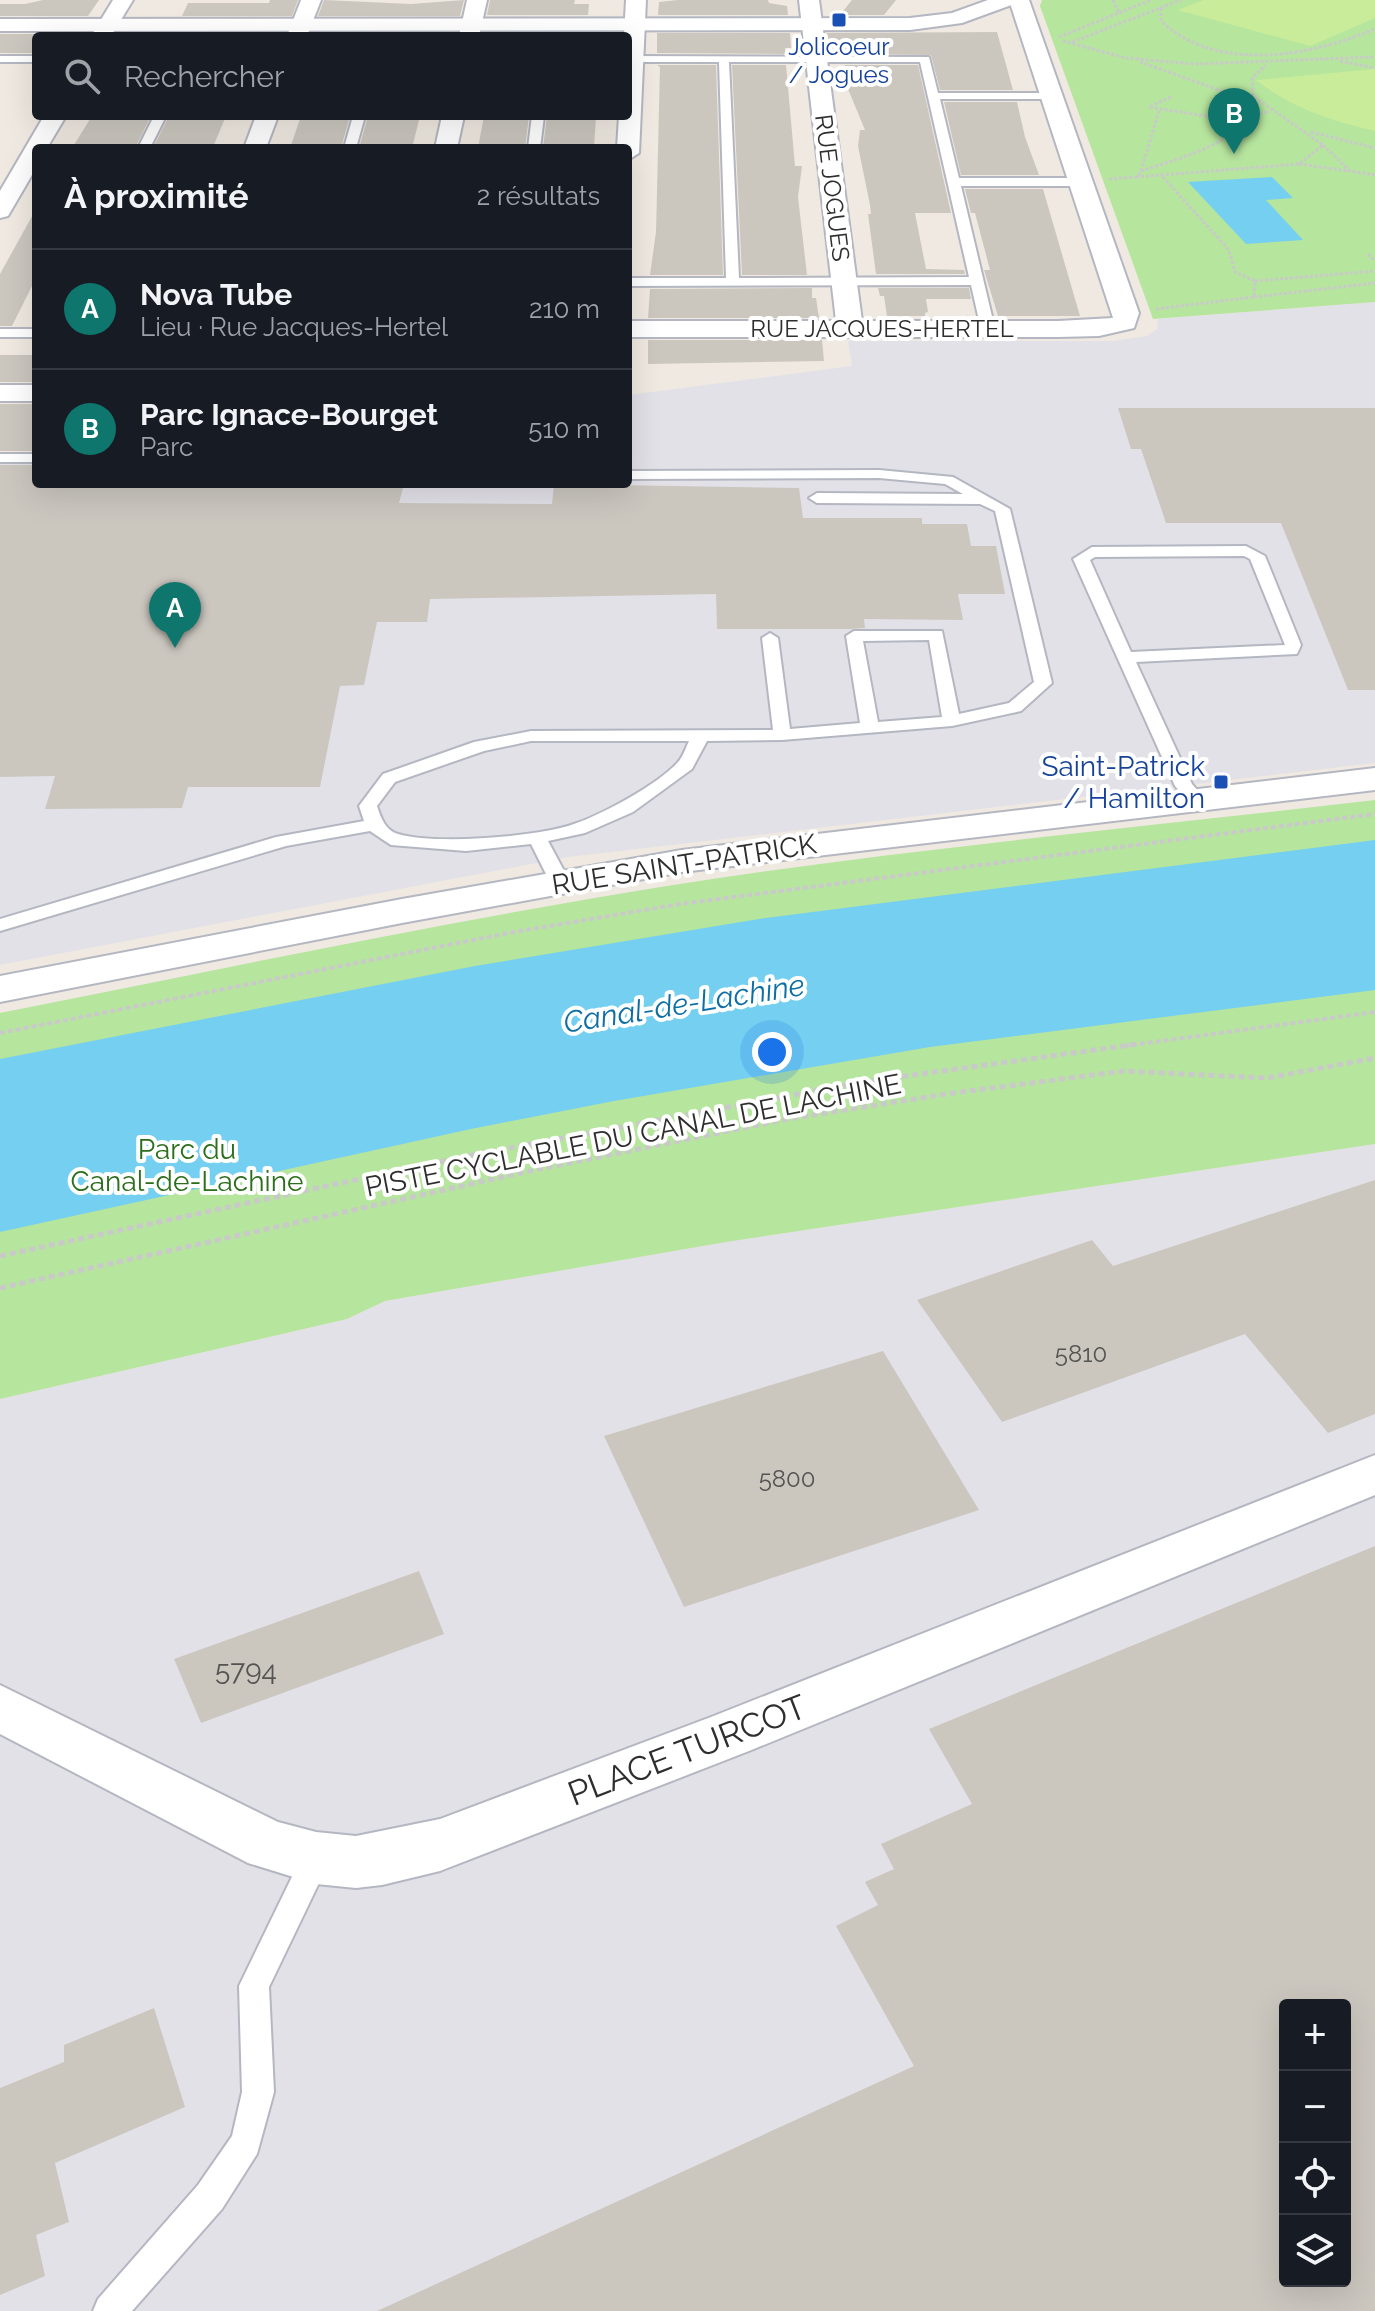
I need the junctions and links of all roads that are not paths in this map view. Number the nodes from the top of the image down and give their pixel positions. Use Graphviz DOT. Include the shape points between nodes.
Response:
graph roads {
  1 [pos="123,0"];
  2 [pos="311,0"];
  3 [pos="477,0"];
  4 [pos="636,0"];
  5 [pos="809,0"];
  6 [pos="1007,0"];
  7 [pos="1019,0"];
  8 [pos="634,24"];
  9 [pos="812,24"];
  10 [pos="0,25"];
  11 [pos="105,30"];
  12 [pos="299,30"];
  13 [pos="471,30"];
  14 [pos="632,42"];
  15 [pos="0,59"];
  16 [pos="32,59"];
  17 [pos="632,59"];
  18 [pos="724,59"];
  19 [pos="816,59"];
  20 [pos="934,96"];
  21 [pos="1052,96"];
  22 [pos="53,120"];
  23 [pos="158,120"];
  24 [pos="266,120"];
  25 [pos="358,120"];
  26 [pos="452,120"];
  27 [pos="538,120"];
  28 [pos="629,120"];
  29 [pos="38,144"];
  30 [pos="146,144"];
  31 [pos="256,144"];
  32 [pos="351,144"];
  33 [pos="447,144"];
  34 [pos="534,144"];
  35 [pos="628,144"];
  36 [pos="32,155"];
  37 [pos="1091,180"];
  38 [pos="954,182"];
  39 [pos="0,211"];
  40 [pos="844,281"];
  41 [pos="977,281"];
  42 [pos="632,282"];
  43 [pos="733,282"];
  44 [pos="632,329"];
  45 [pos="850,329"];
  46 [pos="988,329"];
  47 [pos="0,333"];
  48 [pos="32,333"];
  49 [pos="0,393"];
  50 [pos="32,393"];
  51 [pos="0,458"];
  52 [pos="32,458"];
  53 [pos="632,475"];
  54 [pos="817,498"];
  55 [pos="986,499"];
  56 [pos="770,638"];
  57 [pos="1125,657"];
  58 [pos="952,721"];
  59 [pos="870,728"];
  60 [pos="782,735"];
  61 [pos="700,737"];
  62 [pos="1375,779"];
  63 [pos="1196,799"];
  64 [pos="374,825"];
  65 [pos="537,838"];
  66 [pos="560,882"];
  67 [pos="0,925"];
  68 [pos="0,989"];
  69 [pos="1375,1474"];
  70 [pos="0,1708"];
  71 [pos="316,1858"];
  72 [pos="110,2311"];
  1 -- 11 [label="street"];
  2 -- 12 [label="street"];
  3 -- 13 [label="street"];
  4 -- 8 [label="street"];
  5 -- 9 [label="street, RUE JOGUES"];
  6 -- 9 [label="street" via="955,19"];
  7 -- 21 [label="street"];
  8 -- 9 [label="street"];
  8 -- 13 [label="street"];
  8 -- 14 [label="street"];
  9 -- 19 [label="street, RUE JOGUES"];
  10 -- 11 [label="street"];
  11 -- 12 [label="street"];
  12 -- 13 [label="street"];
  15 -- 16 [label="lane"];
  17 -- 18 [label="lane"];
  18 -- 19 [label="lane"];
  18 -- 43 [label="lane"];
  19 -- 20 [label="lane" via="925,59"];
  19 -- 40 [label="street, RUE JOGUES"];
  20 -- 21 [label="lane"];
  20 -- 38 [label="lane"];
  21 -- 37 [label="street"];
  22 -- 29 [label="street"];
  23 -- 30 [label="lane"];
  24 -- 31 [label="street"];
  25 -- 32 [label="lane"];
  26 -- 33 [label="street"];
  27 -- 34 [label="lane"];
  28 -- 35 [label="street"];
  36 -- 39 [label="street"];
  37 -- 38 [label="lane"];
  37 -- 46 [label="street, RUE JACQUES-HERTEL" via="1137,312 1113,327"];
  38 -- 41 [label="lane"];
  40 -- 41 [label="lane"];
  40 -- 43 [label="lane"];
  40 -- 45 [label="street, RUE JOGUES"];
  41 -- 46 [label="lane"];
  42 -- 43 [label="lane"];
  44 -- 45 [label="street, RUE JACQUES-HERTEL"];
  45 -- 46 [label="street, RUE JACQUES-HERTEL"];
  47 -- 48 [label="lane"];
  49 -- 50 [label="street"];
  51 -- 52 [label="lane"];
  53 -- 55 [label="lane" via="879,474 948,480"];
  54 -- 55 [label="lane"];
  55 -- 58 [label="lane" via="1002,509 1043,683 1015,707"];
  56 -- 60 [label="lane"];
  57 -- 57 [label="lane" via="1081,559 1085,554 1253,552 1293,645 1282,652"];
  57 -- 63 [label="lane" via="1184,786"];
  58 -- 59 [label="lane"];
  58 -- 59 [label="lane" via="936,635 854,636"];
  59 -- 60 [label="lane"];
  60 -- 61 [label="lane"];
  61 -- 64 [label="lane" via="531,736 480,746 389,778 368,806"];
  61 -- 65 [label="lane" via="686,765 626,808 578,829"];
  62 -- 63 [label="street, RUE SAINT-PATRICK"];
  63 -- 66 [label="street, RUE SAINT-PATRICK" via="761,850"];
  64 -- 65 [label="lane" via="391,839 466,845"];
  64 -- 67 [label="lane" via="283,841"];
  65 -- 66 [label="lane"];
  66 -- 68 [label="street, RUE SAINT-PATRICK"];
  69 -- 71 [label="street, PLACE TURCOT" via="440,1845 356,1862"];
  70 -- 71 [label="street, PLACE TURCOT" via="246,1835"];
  71 -- 72 [label="lane" via="254,1986 258,2092 246,2143 210,2197"];
}
